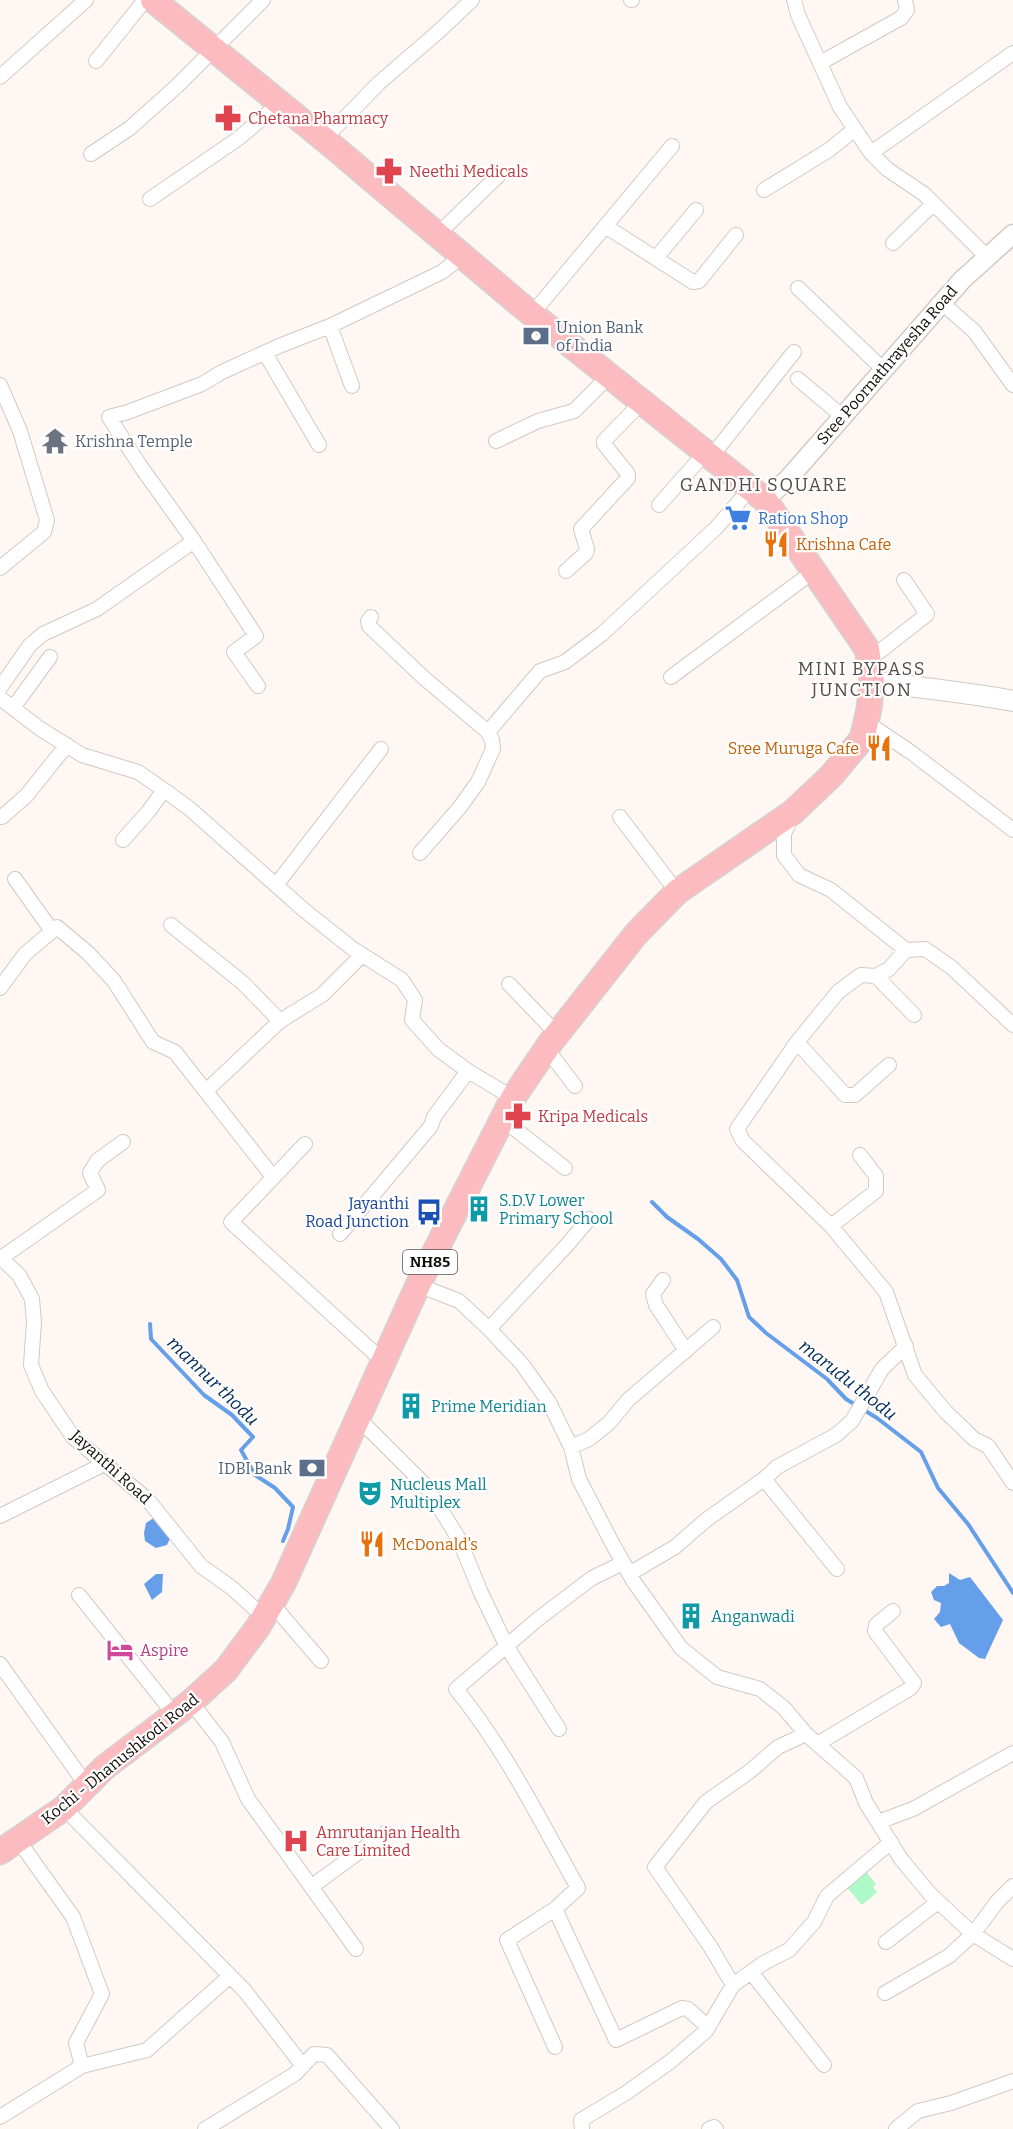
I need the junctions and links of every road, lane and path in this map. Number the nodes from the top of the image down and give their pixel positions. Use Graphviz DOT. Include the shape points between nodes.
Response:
graph roads {
  1 [pos="86,0"];
  2 [pos="145,0"];
  3 [pos="153,0"];
  4 [pos="263,0"];
  5 [pos="472,0"];
  6 [pos="794,0"];
  7 [pos="905,0"];
  8 [pos="213,48"];
  9 [pos="1013,53"];
  10 [pos="96,61"];
  11 [pos="820,63"];
  12 [pos="0,77"];
  13 [pos="280,103"];
  14 [pos="855,129"];
  15 [pos="324,139"];
  16 [pos="672,147"];
  17 [pos="871,153"];
  18 [pos="91,154"];
  19 [pos="499,175"];
  20 [pos="764,190"];
  21 [pos="150,199"];
  22 [pos="933,204"];
  23 [pos="696,210"];
  24 [pos="605,226"];
  25 [pos="437,234"];
  26 [pos="1013,234"];
  27 [pos="736,235"];
  28 [pos="893,243"];
  29 [pos="462,256"];
  30 [pos="987,257"];
  31 [pos="656,258"];
  32 [pos="798,288"];
  33 [pos="942,303"];
  34 [pos="532,315"];
  35 [pos="330,326"];
  36 [pos="794,352"];
  37 [pos="265,353"];
  38 [pos="884,370"];
  39 [pos="609,376"];
  40 [pos="798,379"];
  41 [pos="0,385"];
  42 [pos="1013,385"];
  43 [pos="352,386"];
  44 [pos="642,402"];
  45 [pos="842,416"];
  46 [pos="496,441"];
  47 [pos="319,445"];
  48 [pos="708,455"];
  49 [pos="758,494"];
  50 [pos="659,505"];
  51 [pos="194,541"];
  52 [pos="0,568"];
  53 [pos="566,571"];
  54 [pos="814,571"];
  55 [pos="904,580"];
  56 [pos="371,617"];
  57 [pos="50,657"];
  58 [pos="871,670"];
  59 [pos="671,677"];
  60 [pos="258,686"];
  61 [pos="0,688"];
  62 [pos="0,698"];
  63 [pos="1013,701"];
  64 [pos="14,708"];
  65 [pos="866,723"];
  66 [pos="488,732"];
  67 [pos="67,745"];
  68 [pos="381,749"];
  69 [pos="164,790"];
  70 [pos="793,812"];
  71 [pos="2,818"];
  72 [pos="620,818"];
  73 [pos="1013,830"];
  74 [pos="123,840"];
  75 [pos="420,853"];
  76 [pos="15,879"];
  77 [pos="276,885"];
  78 [pos="677,892"];
  79 [pos="171,925"];
  80 [pos="52,931"];
  81 [pos="906,950"];
  82 [pos="362,955"];
  83 [pos="876,976"];
  84 [pos="509,984"];
  85 [pos="0,988"];
  86 [pos="914,1015"];
  87 [pos="280,1021"];
  88 [pos="1013,1025"];
  89 [pos="552,1041"];
  90 [pos="797,1042"];
  91 [pos="889,1065"];
  92 [pos="468,1071"];
  93 [pos="575,1086"];
  94 [pos="206,1091"];
  95 [pos="507,1109"];
  96 [pos="123,1142"];
  97 [pos="304,1144"];
  98 [pos="861,1155"];
  99 [pos="565,1168"];
  100 [pos="273,1177"];
  101 [pos="589,1219"];
  102 [pos="831,1226"];
  103 [pos="340,1234"];
  104 [pos="1,1257"];
  105 [pos="663,1280"];
  106 [pos="418,1285"];
  107 [pos="713,1327"];
  108 [pos="489,1329"];
  109 [pos="906,1346"];
  110 [pos="687,1351"];
  111 [pos="383,1361"];
  112 [pos="358,1418"];
  113 [pos="571,1447"];
  114 [pos="104,1464"];
  115 [pos="764,1479"];
  116 [pos="1013,1483"];
  117 [pos="0,1516"];
  118 [pos="626,1568"];
  119 [pos="837,1569"];
  120 [pos="79,1595"];
  121 [pos="268,1610"];
  122 [pos="893,1611"];
  123 [pos="507,1647"];
  124 [pos="321,1661"];
  125 [pos="0,1664"];
  126 [pos="182,1708"];
  127 [pos="559,1729"];
  128 [pos="806,1734"];
  129 [pos="817,1744"];
  130 [pos="1013,1753"];
  131 [pos="87,1786"];
  132 [pos="64,1808"];
  133 [pos="878,1822"];
  134 [pos="385,1833"];
  135 [pos="891,1842"];
  136 [pos="9,1846"];
  137 [pos="1013,1886"];
  138 [pos="311,1887"];
  139 [pos="938,1902"];
  140 [pos="555,1909"];
  141 [pos="973,1934"];
  142 [pos="886,1942"];
  143 [pos="356,1949"];
  144 [pos="1013,1959"];
  145 [pos="751,1972"];
  146 [pos="230,1976"];
  147 [pos="733,1985"];
  148 [pos="885,1993"];
  149 [pos="708,2027"];
  150 [pos="555,2047"];
  151 [pos="824,2065"];
  152 [pos="82,2066"];
  153 [pos="303,2066"];
  154 [pos="1013,2081"];
  155 [pos="0,2118"];
  156 [pos="899,2128"];
  157 [pos="8,2129"];
  158 [pos="205,2129"];
  159 [pos="392,2129"];
  160 [pos="582,2129"];
  161 [pos="709,2129"];
  162 [pos="716,2129"];
  1 -- 12 [label="street"];
  2 -- 10 [label="street"];
  3 -- 8 [label="highway"];
  4 -- 8 [label="street"];
  5 -- 15 [label="street" via="379,83"];
  6 -- 11 [label="street"];
  7 -- 11 [label="street" via="907,10 901,18"];
  8 -- 13 [label="highway"];
  8 -- 18 [label="street" via="130,128"];
  9 -- 17 [label="street"];
  11 -- 14 [label="street"];
  13 -- 15 [label="highway"];
  13 -- 21 [label="street" via="239,138"];
  14 -- 17 [label="street"];
  14 -- 20 [label="street"];
  15 -- 25 [label="highway"];
  16 -- 24 [label="street"];
  17 -- 22 [label="street"];
  19 -- 25 [label="street"];
  22 -- 28 [label="street"];
  22 -- 30 [label="street"];
  23 -- 31 [label="street"];
  24 -- 31 [label="street"];
  24 -- 34 [label="street"];
  25 -- 29 [label="highway"];
  26 -- 30 [label="street, Sree Poornathrayesha Road"];
  27 -- 31 [label="street" via="699,281 693,282"];
  29 -- 34 [label="highway"];
  29 -- 35 [label="street" via="442,272"];
  30 -- 33 [label="street, Sree Poornathrayesha Road"];
  32 -- 38 [label="street"];
  33 -- 38 [label="street, Sree Poornathrayesha Road"];
  33 -- 42 [label="street" via="974,331"];
  34 -- 39 [label="highway"];
  35 -- 37 [label="street"];
  35 -- 43 [label="street"];
  36 -- 48 [label="street"];
  37 -- 47 [label="street"];
  37 -- 51 [label="street" via="202,384 109,417"];
  38 -- 45 [label="street, Sree Poornathrayesha Road"];
  39 -- 44 [label="highway"];
  39 -- 46 [label="street" via="574,411 537,421"];
  40 -- 45 [label="street"];
  41 -- 52 [label="street" via="20,431 47,520 44,532"];
  44 -- 48 [label="highway"];
  44 -- 53 [label="street" via="604,441 628,478 581,529 586,554"];
  45 -- 49 [label="street, Sree Poornathrayesha Road" via="788,479"];
  48 -- 49 [label="highway"];
  48 -- 50 [label="street"];
  49 -- 54 [label="highway"];
  49 -- 66 [label="street" via="602,634 565,662 540,671"];
  51 -- 60 [label="street" via="256,636 234,652"];
  51 -- 61 [label="street" via="97,609 43,634 30,645"];
  54 -- 58 [label="highway" via="867,649"];
  54 -- 59 [label="street"];
  55 -- 58 [label="street" via="927,614"];
  56 -- 66 [label="street" via="369,626"];
  57 -- 64 [label="street"];
  58 -- 63 [label="main road" via="928,689"];
  58 -- 65 [label="highway, Kochi - Dhanushkodi Road / NH85"];
  62 -- 64 [label="street"];
  64 -- 67 [label="street"];
  65 -- 70 [label="highway, Kochi - Dhanushkodi Road / NH85" via="856,746"];
  65 -- 73 [label="street"];
  66 -- 75 [label="street" via="493,749 478,782"];
  67 -- 69 [label="street" via="82,755 138,772"];
  67 -- 71 [label="street" via="26,796"];
  68 -- 77 [label="street"];
  69 -- 74 [label="street"];
  69 -- 77 [label="street"];
  70 -- 78 [label="highway, Kochi - Dhanushkodi Road / NH85"];
  70 -- 81 [label="street" via="784,834 784,855 799,875 831,890"];
  72 -- 78 [label="street"];
  76 -- 80 [label="street"];
  77 -- 82 [label="street"];
  78 -- 89 [label="highway, Kochi - Dhanushkodi Road / NH85" via="636,934"];
  79 -- 87 [label="street" via="243,983"];
  80 -- 85 [label="street" via="25,954"];
  80 -- 94 [label="street" via="57,927 88,953 114,981 153,1042 176,1052"];
  81 -- 83 [label="street" via="890,969"];
  81 -- 88 [label="street" via="925,949 951,967"];
  82 -- 87 [label="street" via="322,995"];
  82 -- 92 [label="street" via="402,980 415,1000 412,1020 438,1049"];
  83 -- 86 [label="street"];
  83 -- 90 [label="street" via="861,975 838,992"];
  84 -- 89 [label="street"];
  87 -- 94 [label="street"];
  89 -- 93 [label="street"];
  89 -- 95 [label="highway, Kochi - Dhanushkodi Road / NH85"];
  90 -- 91 [label="street" via="845,1095 855,1095"];
  90 -- 102 [label="street" via="737,1129 743,1141"];
  92 -- 95 [label="street"];
  92 -- 103 [label="street" via="425,1134"];
  94 -- 100 [label="street"];
  95 -- 99 [label="street"];
  95 -- 106 [label="highway, Kochi - Dhanushkodi Road / NH85"];
  96 -- 104 [label="street" via="97,1161 90,1173 98,1190"];
  97 -- 100 [label="street"];
  98 -- 102 [label="street" via="876,1176 876,1191"];
  100 -- 111 [label="street" via="231,1222"];
  101 -- 108 [label="street"];
  102 -- 109 [label="street" via="886,1292"];
  104 -- 114 [label="street, Jayanthi Road" via="19,1275 32,1299 31,1365 42,1391 73,1437"];
  105 -- 110 [label="street" via="653,1294 656,1305"];
  106 -- 108 [label="street" via="459,1301"];
  106 -- 111 [label="highway, Kochi - Dhanushkodi Road / NH85"];
  107 -- 110 [label="street"];
  108 -- 113 [label="street" via="522,1364 549,1402"];
  109 -- 115 [label="street" via="882,1369 852,1421"];
  109 -- 116 [label="street" via="915,1375 945,1411 987,1446"];
  110 -- 113 [label="street" via="628,1400 609,1424 589,1440"];
  111 -- 112 [label="highway, Kochi - Dhanushkodi Road / NH85"];
  112 -- 121 [label="highway, Kochi - Dhanushkodi Road / NH85"];
  112 -- 123 [label="street" via="426,1486 459,1539"];
  113 -- 118 [label="street" via="579,1479"];
  114 -- 117 [label="street"];
  114 -- 121 [label="street, Jayanthi Road" via="148,1500 201,1566"];
  115 -- 118 [label="street" via="675,1547"];
  115 -- 119 [label="street"];
  118 -- 123 [label="street" via="592,1578"];
  118 -- 128 [label="street" via="681,1648 717,1677 760,1689 784,1708"];
  120 -- 126 [label="street"];
  121 -- 124 [label="street, Jayanthi Road"];
  121 -- 126 [label="highway, Kochi - Dhanushkodi Road / NH85" via="226,1670"];
  122 -- 129 [label="street" via="876,1625 875,1631 914,1683"];
  123 -- 127 [label="street"];
  123 -- 140 [label="street" via="456,1689 498,1745 578,1888"];
  125 -- 131 [label="street"];
  126 -- 131 [label="highway, Kochi - Dhanushkodi Road / NH85" via="105,1767"];
  126 -- 138 [label="street" via="222,1742 248,1799"];
  128 -- 129 [label="street"];
  128 -- 147 [label="street" via="778,1747 749,1773 706,1802 656,1867"];
  129 -- 133 [label="street" via="856,1778"];
  130 -- 133 [label="street" via="913,1809"];
  131 -- 132 [label="highway, Kochi - Dhanushkodi Road / NH85"];
  132 -- 136 [label="highway, Kochi - Dhanushkodi Road / NH85"];
  132 -- 146 [label="street"];
  133 -- 135 [label="street"];
  134 -- 138 [label="street"];
  135 -- 139 [label="street"];
  135 -- 145 [label="street" via="827,1896 814,1922 789,1950"];
  136 -- 152 [label="street" via="73,1917 102,1994 76,2043"];
  137 -- 141 [label="street"];
  138 -- 143 [label="street"];
  139 -- 141 [label="street"];
  139 -- 142 [label="street"];
  140 -- 149 [label="street" via="615,2040 682,2008"];
  140 -- 150 [label="street" via="507,1940"];
  141 -- 144 [label="street"];
  141 -- 148 [label="street" via="949,1956"];
  145 -- 147 [label="street"];
  145 -- 151 [label="street"];
  146 -- 152 [label="street" via="147,2050"];
  146 -- 153 [label="street"];
  147 -- 149 [label="street"];
  149 -- 160 [label="street" via="662,2067 581,2120"];
  152 -- 155 [label="street"];
  153 -- 158 [label="street"];
  153 -- 159 [label="street" via="314,2054 327,2055"];
  154 -- 156 [label="street" via="918,2111"];
  155 -- 157 [label="street"];
  161 -- 162 [label="street"];
}
